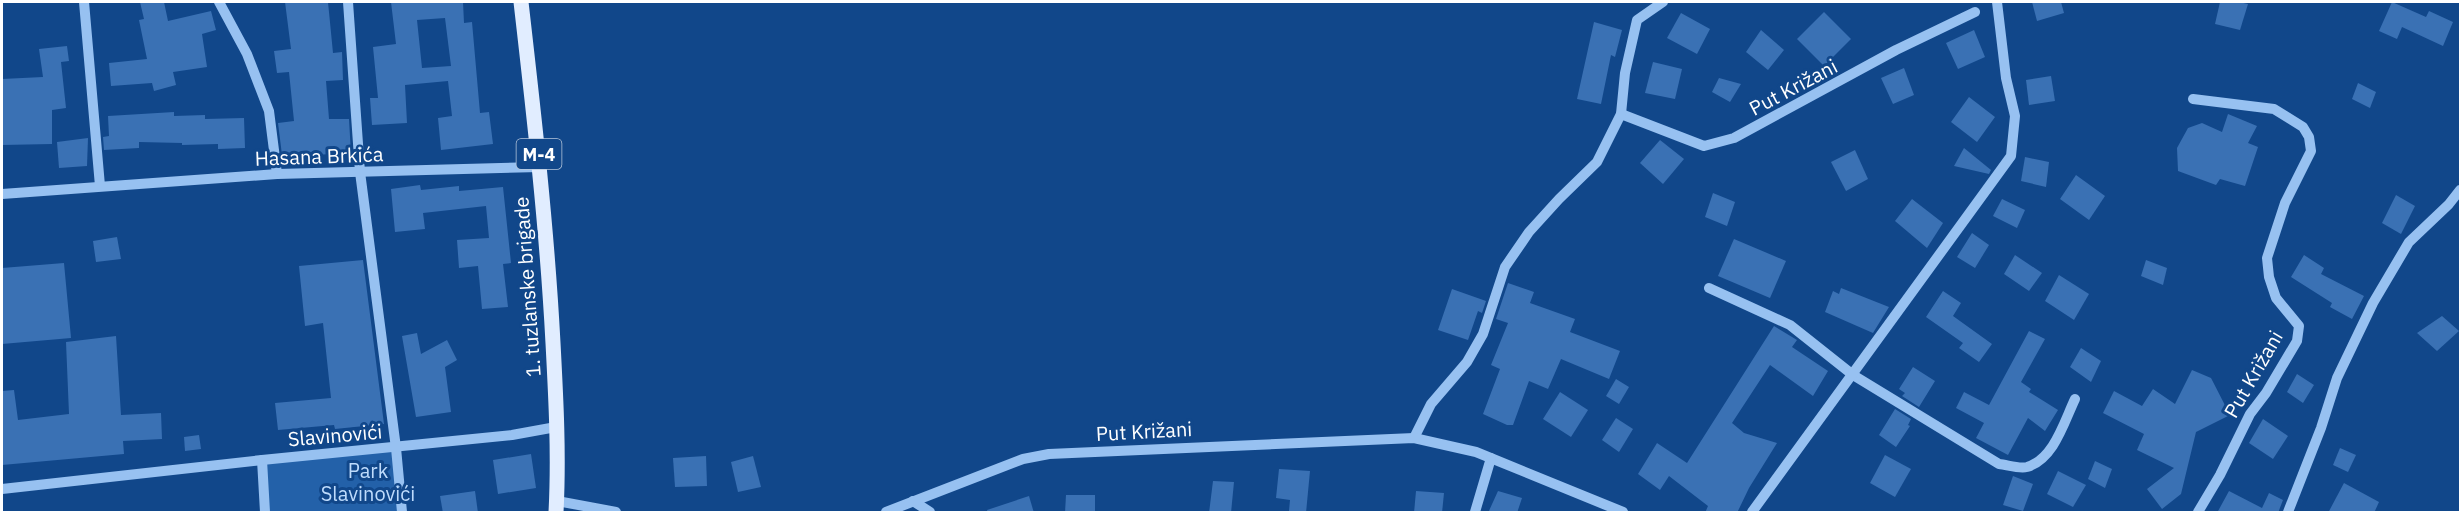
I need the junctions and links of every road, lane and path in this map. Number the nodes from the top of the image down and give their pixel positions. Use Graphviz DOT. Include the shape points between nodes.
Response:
graph roads {
  1 [pos="84,2"];
  2 [pos="219,2"];
  3 [pos="348,2"];
  4 [pos="521,2"];
  5 [pos="1663,2"];
  6 [pos="1996,2"];
  7 [pos="1975,12"];
  8 [pos="2193,99"];
  9 [pos="1621,114"];
  10 [pos="540,167"];
  11 [pos="360,172"];
  12 [pos="277,174"];
  13 [pos="100,186"];
  14 [pos="2460,189"];
  15 [pos="2,194"];
  16 [pos="1709,288"];
  17 [pos="1852,375"];
  18 [pos="2075,399"];
  19 [pos="556,428"];
  20 [pos="1414,438"];
  21 [pos="396,448"];
  22 [pos="1491,458"];
  23 [pos="262,460"];
  24 [pos="2,489"];
  25 [pos="913,501"];
  26 [pos="556,507"];
  27 [pos="264,513"];
  28 [pos="402,513"];
  29 [pos="616,513"];
  30 [pos="886,513"];
  31 [pos="930,513"];
  32 [pos="1475,513"];
  33 [pos="1623,513"];
  34 [pos="1752,513"];
  35 [pos="2198,513"];
  36 [pos="2288,513"];
  1 -- 13 [label="street"];
  2 -- 12 [label="street" via="247,54 269,111"];
  3 -- 11 [label="street, Slavinovići"];
  4 -- 10 [label="main road, 1. tuzlanske brigade / M-4"];
  5 -- 9 [label="street" via="1637,20"];
  6 -- 17 [label="street" via="2015,116 2011,156"];
  7 -- 9 [label="street, Put Križani" via="1734,138 1704,146"];
  8 -- 35 [label="street, Put Križani" via="2274,109 2303,127 2310,151 2285,203 2268,258 2276,298 2299,326 2297,341 2250,414"];
  9 -- 20 [label="street" via="1597,162 1529,232 1505,267 1483,334 1467,362 1431,404"];
  10 -- 11 [label="street, Hasana Brkića"];
  10 -- 19 [label="main road, 1. tuzlanske brigade / M-4"];
  11 -- 12 [label="street, Hasana Brkića"];
  11 -- 21 [label="street, Slavinovići"];
  12 -- 13 [label="street, Hasana Brkića"];
  13 -- 15 [label="street, Hasana Brkića"];
  14 -- 36 [label="street" via="2450,204 2409,242 2373,303 2337,378"];
  16 -- 17 [label="street" via="1790,325"];
  17 -- 18 [label="street" via="1999,464 2025,468 2052,449"];
  17 -- 34 [label="street"];
  19 -- 21 [label="street"];
  19 -- 26 [label="main road, M-4"];
  20 -- 22 [label="street, Put Križani"];
  20 -- 25 [label="street, Put Križani" via="1049,454 1023,459"];
  21 -- 23 [label="street, Slavinovići"];
  21 -- 28 [label="street"];
  22 -- 32 [label="street"];
  22 -- 33 [label="street, Put Križani"];
  23 -- 24 [label="street, Slavinovići"];
  23 -- 27 [label="street"];
  25 -- 30 [label="street, Put Križani"];
  25 -- 31 [label="street"];
  26 -- 29 [label="street"];
}
